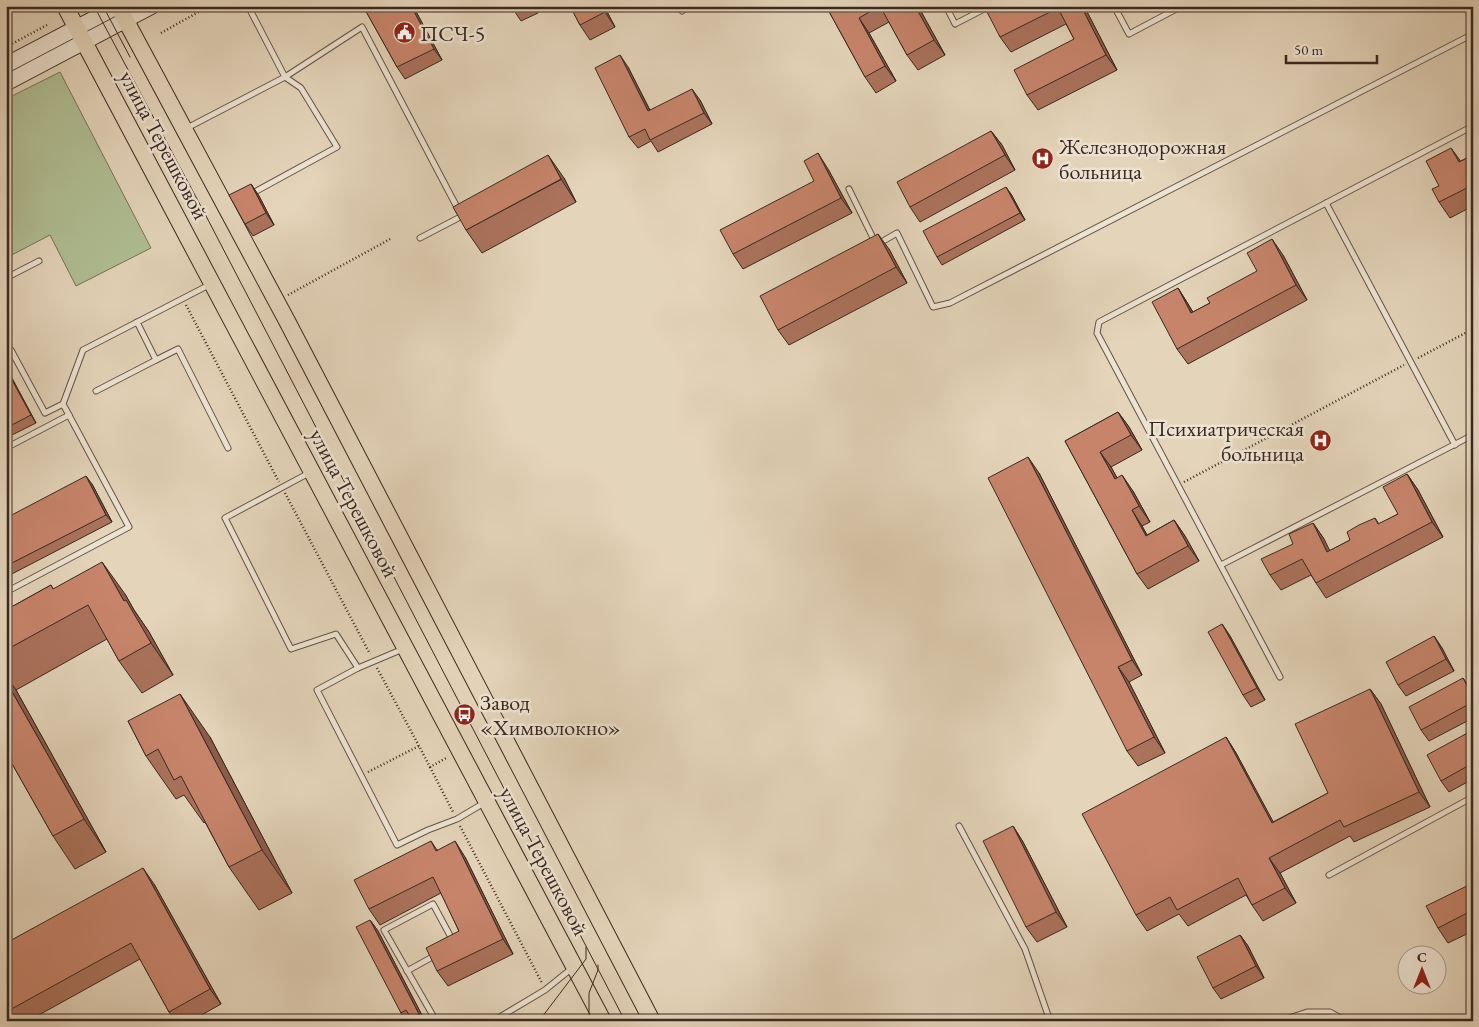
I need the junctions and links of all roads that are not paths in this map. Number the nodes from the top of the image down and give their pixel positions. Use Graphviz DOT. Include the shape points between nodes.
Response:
graph roads {
  1 [pos="65,6"];
  2 [pos="152,6"];
  3 [pos="248,6"];
  4 [pos="688,6"];
  5 [pos="946,6"];
  6 [pos="990,6"];
  7 [pos="1114,6"];
  8 [pos="1182,6"];
  9 [pos="120,10"];
  10 [pos="682,11"];
  11 [pos="1473,34"];
  12 [pos="80,35"];
  13 [pos="6,66"];
  14 [pos="285,77"];
  15 [pos="6,83"];
  16 [pos="1473,126"];
  17 [pos="184,130"];
  18 [pos="849,189"];
  19 [pos="243,198"];
  20 [pos="1326,203"];
  21 [pos="470,212"];
  22 [pos="462,216"];
  23 [pos="420,238"];
  24 [pos="876,245"];
  25 [pos="867,249"];
  26 [pos="39,262"];
  27 [pos="6,278"];
  28 [pos="211,283"];
  29 [pos="137,322"];
  30 [pos="6,352"];
  31 [pos="156,360"];
  32 [pos="96,391"];
  33 [pos="63,404"];
  34 [pos="69,415"];
  35 [pos="1473,435"];
  36 [pos="1455,444"];
  37 [pos="6,448"];
  38 [pos="228,448"];
  39 [pos="311,472"];
  40 [pos="1221,565"];
  41 [pos="6,592"];
  42 [pos="405,648"];
  43 [pos="358,668"];
  44 [pos="1280,677"];
  45 [pos="1473,797"];
  46 [pos="487,802"];
  47 [pos="959,826"];
  48 [pos="1329,875"];
  49 [pos="455,945"];
  50 [pos="439,954"];
  51 [pos="574,966"];
  52 [pos="406,971"];
  53 [pos="436,1021"];
  54 [pos="493,1021"];
  55 [pos="603,1021"];
  56 [pos="652,1021"];
  57 [pos="1050,1021"];
  58 [pos="1280,1021"];
  59 [pos="1346,1021"];
  1 -- 12 [label="main road, улица Терешковой"];
  2 -- 9 [label="main road"];
  3 -- 14 [label="lane"];
  4 -- 10 [label="lane"];
  5 -- 6 [label="lane" via="955,24"];
  7 -- 8 [label="lane" via="1129,34"];
  9 -- 12 [label="main road"];
  9 -- 17 [label="main road, улица Терешковой"];
  11 -- 24 [label="lane" via="950,303 933,307 898,233"];
  12 -- 13 [label="main road"];
  12 -- 15 [label="main road"];
  12 -- 28 [label="main road, улица Терешковой"];
  14 -- 17 [label="lane"];
  14 -- 19 [label="lane" via="301,88 337,147"];
  14 -- 22 [label="lane" via="362,27"];
  16 -- 20 [label="lane"];
  17 -- 56 [label="main road, улица Терешковой" via="230,205 276,302"];
  18 -- 24 [label="lane"];
  20 -- 36 [label="lane"];
  20 -- 40 [label="lane" via="1099,322 1097,333"];
  21 -- 22 [label="lane"];
  22 -- 23 [label="lane"];
  24 -- 25 [label="lane"];
  26 -- 27 [label="lane"];
  28 -- 29 [label="lane"];
  28 -- 39 [label="main road, улица Терешковой"];
  29 -- 31 [label="lane"];
  29 -- 33 [label="lane" via="83,350"];
  30 -- 33 [label="lane" via="11,350 45,414"];
  31 -- 32 [label="lane"];
  31 -- 38 [label="lane" via="178,349"];
  33 -- 34 [label="lane"];
  34 -- 37 [label="lane"];
  34 -- 41 [label="lane" via="129,527"];
  35 -- 36 [label="lane"];
  36 -- 40 [label="lane"];
  39 -- 42 [label="main road, улица Терешковой"];
  39 -- 43 [label="lane" via="225,518 291,650 336,634"];
  40 -- 44 [label="lane"];
  42 -- 43 [label="lane"];
  42 -- 46 [label="main road, улица Терешковой"];
  43 -- 46 [label="lane" via="317,690 397,845 457,820"];
  45 -- 48 [label="lane"];
  46 -- 51 [label="main road, улица Терешковой"];
  47 -- 57 [label="lane" via="1025,949"];
  49 -- 52 [label="lane" via="433,904 384,930"];
  50 -- 52 [label="lane"];
  51 -- 54 [label="lane" via="545,990"];
  51 -- 55 [label="main road, улица Терешковой"];
  52 -- 53 [label="lane"];
  58 -- 59 [label="lane" via="1307,1012 1330,1012"];
}
